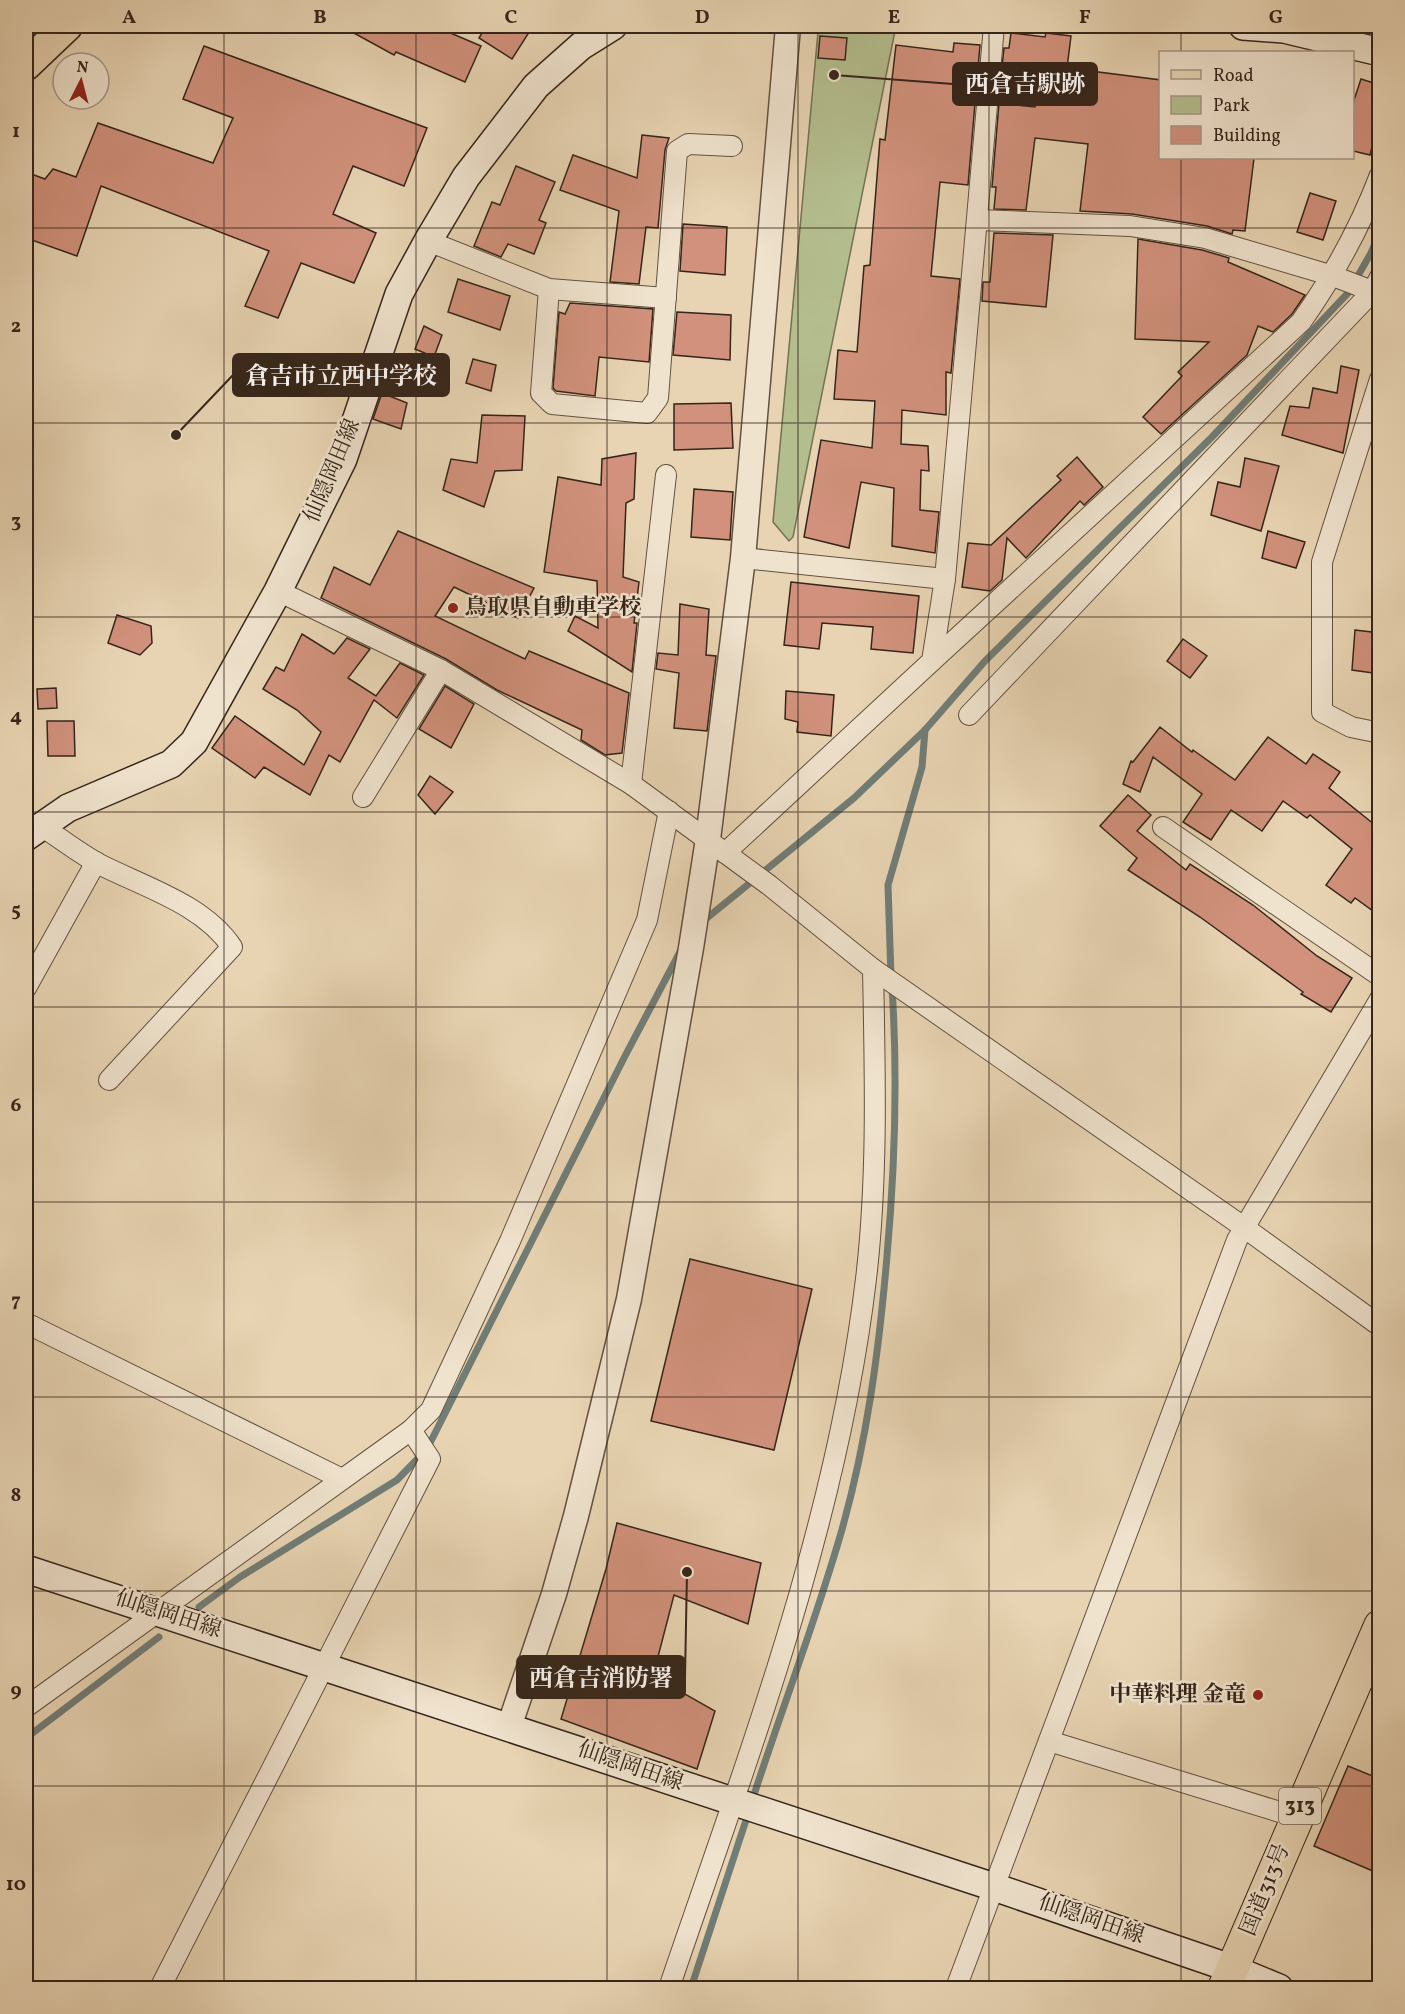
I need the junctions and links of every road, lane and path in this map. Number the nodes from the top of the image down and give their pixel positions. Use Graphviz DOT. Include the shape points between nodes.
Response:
graph roads {
  1 [pos="67,26"];
  2 [pos="613,26"];
  3 [pos="788,26"];
  4 [pos="994,26"];
  5 [pos="1243,26"];
  6 [pos="1380,52"];
  7 [pos="26,65"];
  8 [pos="732,146"];
  9 [pos="1380,175"];
  10 [pos="978,219"];
  11 [pos="428,241"];
  12 [pos="1334,276"];
  13 [pos="1377,287"];
  14 [pos="549,289"];
  15 [pos="666,298"];
  16 [pos="1380,379"];
  17 [pos="666,475"];
  18 [pos="743,558"];
  19 [pos="945,579"];
  20 [pos="278,591"];
  21 [pos="932,661"];
  22 [pos="441,670"];
  23 [pos="969,715"];
  24 [pos="1380,734"];
  25 [pos="631,784"];
  26 [pos="363,797"];
  27 [pos="669,811"];
  28 [pos="1164,827"];
  29 [pos="33,831"];
  30 [pos="717,846"];
  31 [pos="96,862"];
  32 [pos="878,973"];
  33 [pos="1380,976"];
  34 [pos="26,988"];
  35 [pos="1380,999"];
  36 [pos="109,1080"];
  37 [pos="1245,1228"];
  38 [pos="26,1323"];
  39 [pos="1380,1326"];
  40 [pos="411,1430"];
  41 [pos="342,1479"];
  42 [pos="26,1569"];
  43 [pos="158,1612"];
  44 [pos="1380,1626"];
  45 [pos="324,1666"];
  46 [pos="26,1707"];
  47 [pos="510,1726"];
  48 [pos="1049,1741"];
  49 [pos="734,1802"];
  50 [pos="1296,1817"];
  51 [pos="994,1887"];
  52 [pos="1229,1979"];
  53 [pos="160,1989"];
  54 [pos="669,1989"];
  55 [pos="956,1989"];
  56 [pos="1279,1989"];
  1 -- 7 [label="main road"];
  2 -- 11 [label="main road, 仙隠岡田線" via="581,46 536,86 466,177"];
  3 -- 18 [label="street"];
  4 -- 10 [label="street"];
  5 -- 6 [label="main road" via="1306,33"];
  8 -- 15 [label="street" via="688,144 677,151"];
  9 -- 12 [label="street"];
  10 -- 12 [label="street" via="1130,226 1205,238"];
  10 -- 19 [label="street"];
  11 -- 14 [label="street"];
  11 -- 20 [label="main road, 仙隠岡田線" via="399,294 343,459"];
  12 -- 13 [label="street"];
  12 -- 21 [label="street" via="1301,322"];
  13 -- 23 [label="street"];
  14 -- 15 [label="street"];
  14 -- 15 [label="street" via="542,393 552,404 647,413 658,398"];
  16 -- 24 [label="street" via="1322,562 1322,712 1350,727"];
  17 -- 25 [label="street"];
  18 -- 19 [label="street"];
  18 -- 30 [label="street"];
  19 -- 21 [label="street"];
  20 -- 22 [label="street"];
  20 -- 29 [label="main road, 仙隠岡田線" via="194,742 171,764 68,808"];
  21 -- 30 [label="street"];
  22 -- 25 [label="street"];
  22 -- 26 [label="street"];
  25 -- 27 [label="street"];
  27 -- 30 [label="street"];
  27 -- 40 [label="street" via="648,920 510,1240 431,1410"];
  28 -- 33 [label="street"];
  29 -- 31 [label="street"];
  30 -- 32 [label="street"];
  30 -- 47 [label="street" via="698,902 630,1299 576,1516"];
  31 -- 34 [label="street"];
  31 -- 36 [label="street" via="189,908 221,931 232,947"];
  32 -- 37 [label="street"];
  32 -- 49 [label="street" via="866,1278 840,1441 795,1614"];
  35 -- 37 [label="street"];
  37 -- 39 [label="street"];
  37 -- 48 [label="street" via="1237,1240"];
  38 -- 41 [label="street"];
  40 -- 41 [label="street"];
  40 -- 45 [label="street" via="430,1459"];
  41 -- 43 [label="street"];
  42 -- 43 [label="main road, 仙隠岡田線"];
  43 -- 45 [label="main road, 仙隠岡田線"];
  43 -- 46 [label="street"];
  44 -- 50 [label="highway, 国道313号 / 313"];
  45 -- 47 [label="main road, 仙隠岡田線"];
  45 -- 53 [label="street"];
  47 -- 49 [label="main road, 仙隠岡田線"];
  48 -- 50 [label="street"];
  48 -- 51 [label="street"];
  49 -- 51 [label="main road, 仙隠岡田線"];
  49 -- 54 [label="street"];
  50 -- 52 [label="highway, 国道313号 / 313"];
  51 -- 52 [label="main road, 仙隠岡田線"];
  51 -- 55 [label="street"];
  52 -- 56 [label="main road, 仙隠岡田線"];
}
